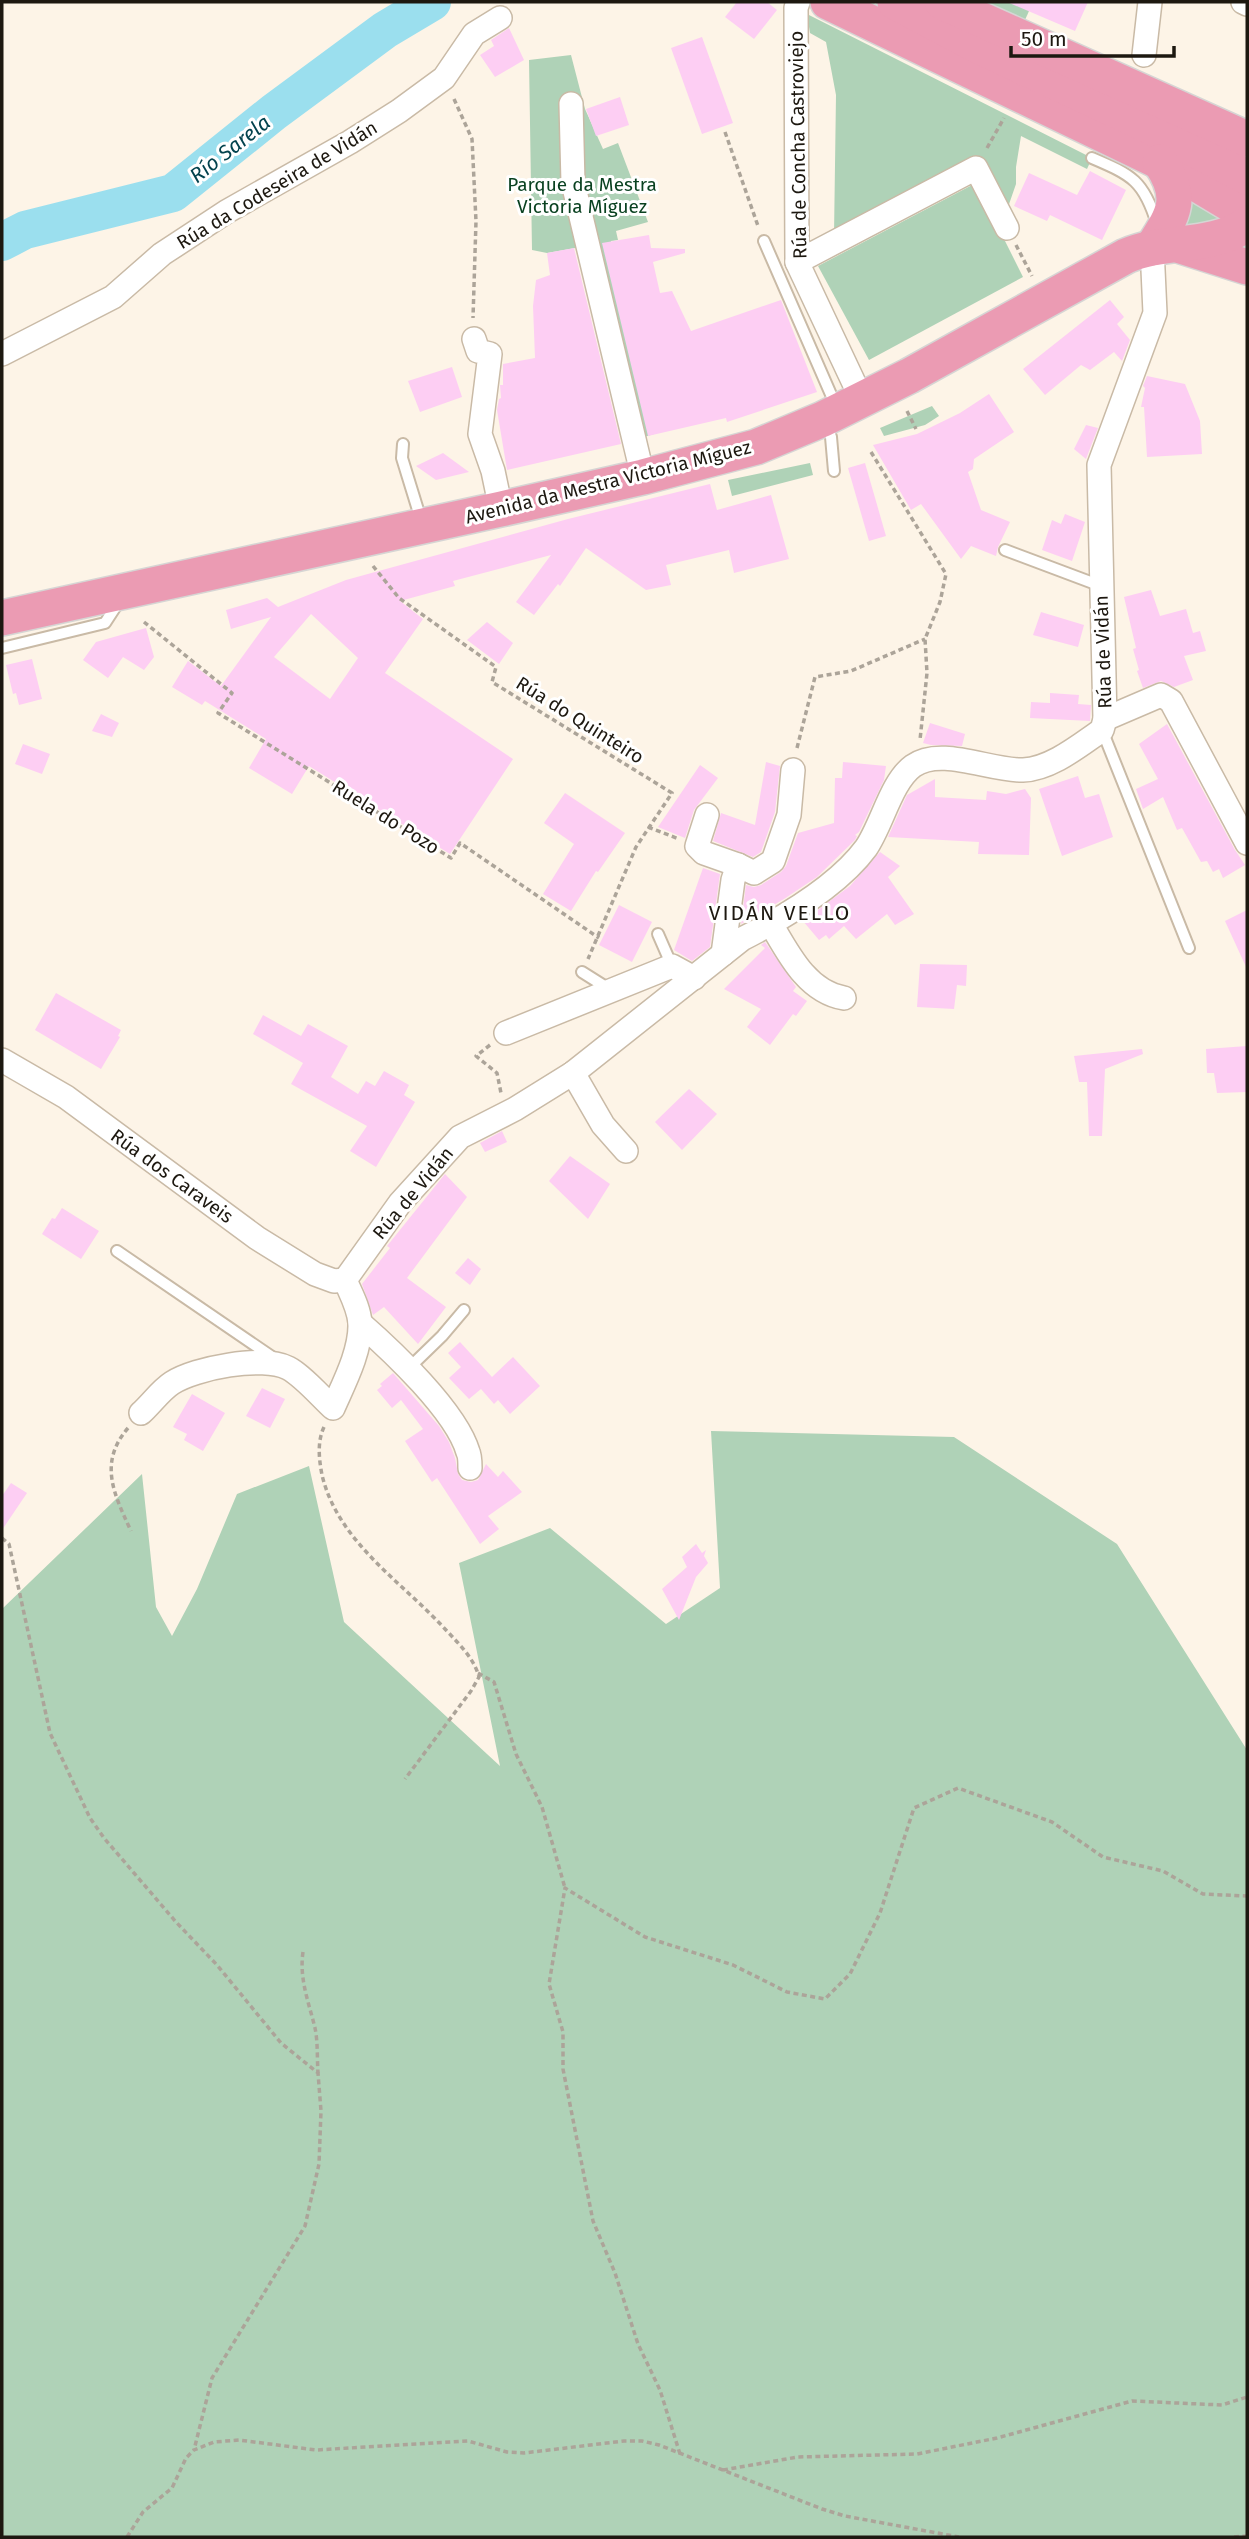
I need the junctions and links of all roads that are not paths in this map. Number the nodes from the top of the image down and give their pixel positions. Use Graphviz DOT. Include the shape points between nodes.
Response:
graph roads {
  1 [pos="798,2"];
  2 [pos="828,2"];
  3 [pos="861,2"];
  4 [pos="895,2"];
  5 [pos="942,2"];
  6 [pos="1150,2"];
  7 [pos="499,18"];
  8 [pos="980,47"];
  9 [pos="1144,55"];
  10 [pos="571,104"];
  11 [pos="1247,139"];
  12 [pos="1092,158"];
  13 [pos="1160,162"];
  14 [pos="1247,177"];
  15 [pos="1247,223"];
  16 [pos="1007,228"];
  17 [pos="764,241"];
  18 [pos="1163,243"];
  19 [pos="797,262"];
  20 [pos="1247,267"];
  21 [pos="474,339"];
  22 [pos="2,354"];
  23 [pos="841,410"];
  24 [pos="403,444"];
  25 [pos="834,471"];
  26 [pos="643,477"];
  27 [pos="501,509"];
  28 [pos="423,526"];
  29 [pos="1005,550"];
  30 [pos="1101,586"];
  31 [pos="127,590"];
  32 [pos="2,618"];
  33 [pos="2,648"];
  34 [pos="1104,724"];
  35 [pos="793,770"];
  36 [pos="708,815"];
  37 [pos="1247,843"];
  38 [pos="737,865"];
  39 [pos="771,924"];
  40 [pos="659,934"];
  41 [pos="1189,948"];
  42 [pos="723,954"];
  43 [pos="673,966"];
  44 [pos="582,972"];
  45 [pos="694,978"];
  46 [pos="611,991"];
  47 [pos="844,998"];
  48 [pos="506,1033"];
  49 [pos="2,1060"];
  50 [pos="573,1073"];
  51 [pos="626,1152"];
  52 [pos="117,1251"];
  53 [pos="345,1280"];
  54 [pos="464,1310"];
  55 [pos="360,1323"];
  56 [pos="289,1368"];
  57 [pos="408,1369"];
  58 [pos="141,1413"];
  59 [pos="470,1468"];
  1 -- 19 [label="street, Rúa de Concha Castroviejo"];
  2 -- 13 [label="main road"];
  3 -- 8 [label="main road"];
  4 -- 8 [label="main road"];
  5 -- 11 [label="main road"];
  6 -- 9 [label="street"];
  7 -- 22 [label="street, Rúa da Codeseira de Vidán" via="474,34 444,78 399,111 215,219 162,254 113,297"];
  8 -- 14 [label="main road"];
  10 -- 26 [label="street" via="573,183"];
  12 -- 18 [label="lane" via="1134,179 1145,193"];
  13 -- 15 [label="main road" via="1235,207"];
  13 -- 18 [label="main road" via="1175,199"];
  15 -- 18 [label="main road, Avenida da Mestra Victoria Míguez" via="1226,234"];
  16 -- 19 [label="street" via="976,168"];
  17 -- 23 [label="lane" via="775,281"];
  18 -- 20 [label="main road"];
  18 -- 23 [label="main road, Avenida da Mestra Victoria Míguez" via="1118,260"];
  18 -- 30 [label="street, Rúa de Vidán" via="1155,313 1100,465"];
  19 -- 23 [label="street, Rúa de Concha Castroviejo"];
  21 -- 27 [label="street" via="478,351 490,354 480,434"];
  23 -- 25 [label="lane" via="831,437"];
  23 -- 26 [label="main road, Avenida da Mestra Victoria Míguez" via="756,447"];
  24 -- 28 [label="lane" via="402,458"];
  26 -- 27 [label="main road, Avenida da Mestra Victoria Míguez"];
  27 -- 28 [label="main road, Avenida da Mestra Victoria Míguez"];
  28 -- 31 [label="main road, Avenida da Mestra Victoria Míguez"];
  29 -- 30 [label="lane"];
  30 -- 34 [label="street, Rúa de Vidán"];
  31 -- 32 [label="main road, Avenida da Mestra Victoria Míguez"];
  31 -- 33 [label="lane" via="105,623"];
  34 -- 37 [label="street" via="1161,695 1171,701"];
  34 -- 39 [label="street, Rúa de Vidán" via="1051,762 1025,771 940,757 913,766 902,778 865,849 825,888"];
  34 -- 41 [label="lane"];
  35 -- 38 [label="street" via="789,815 774,861 754,873"];
  36 -- 38 [label="street" via="697,846"];
  38 -- 42 [label="street"];
  39 -- 42 [label="street, Rúa de Vidán"];
  39 -- 47 [label="street" via="815,986"];
  40 -- 43 [label="lane"];
  42 -- 45 [label="street, Rúa de Vidán"];
  43 -- 45 [label="street"];
  43 -- 46 [label="street"];
  44 -- 46 [label="lane"];
  45 -- 50 [label="street, Rúa de Vidán"];
  46 -- 48 [label="street"];
  49 -- 53 [label="street, Rúa dos Caraveis" via="66,1097 257,1238 314,1274"];
  50 -- 51 [label="street" via="603,1125"];
  50 -- 53 [label="street, Rúa de Vidán" via="460,1137 400,1203"];
  52 -- 56 [label="lane"];
  53 -- 55 [label="street"];
  54 -- 57 [label="lane"];
  55 -- 56 [label="street" via="354,1355 333,1408"];
  55 -- 57 [label="street"];
  56 -- 58 [label="street" via="250,1364 192,1373 171,1383"];
  57 -- 59 [label="street" via="455,1426"];
}
